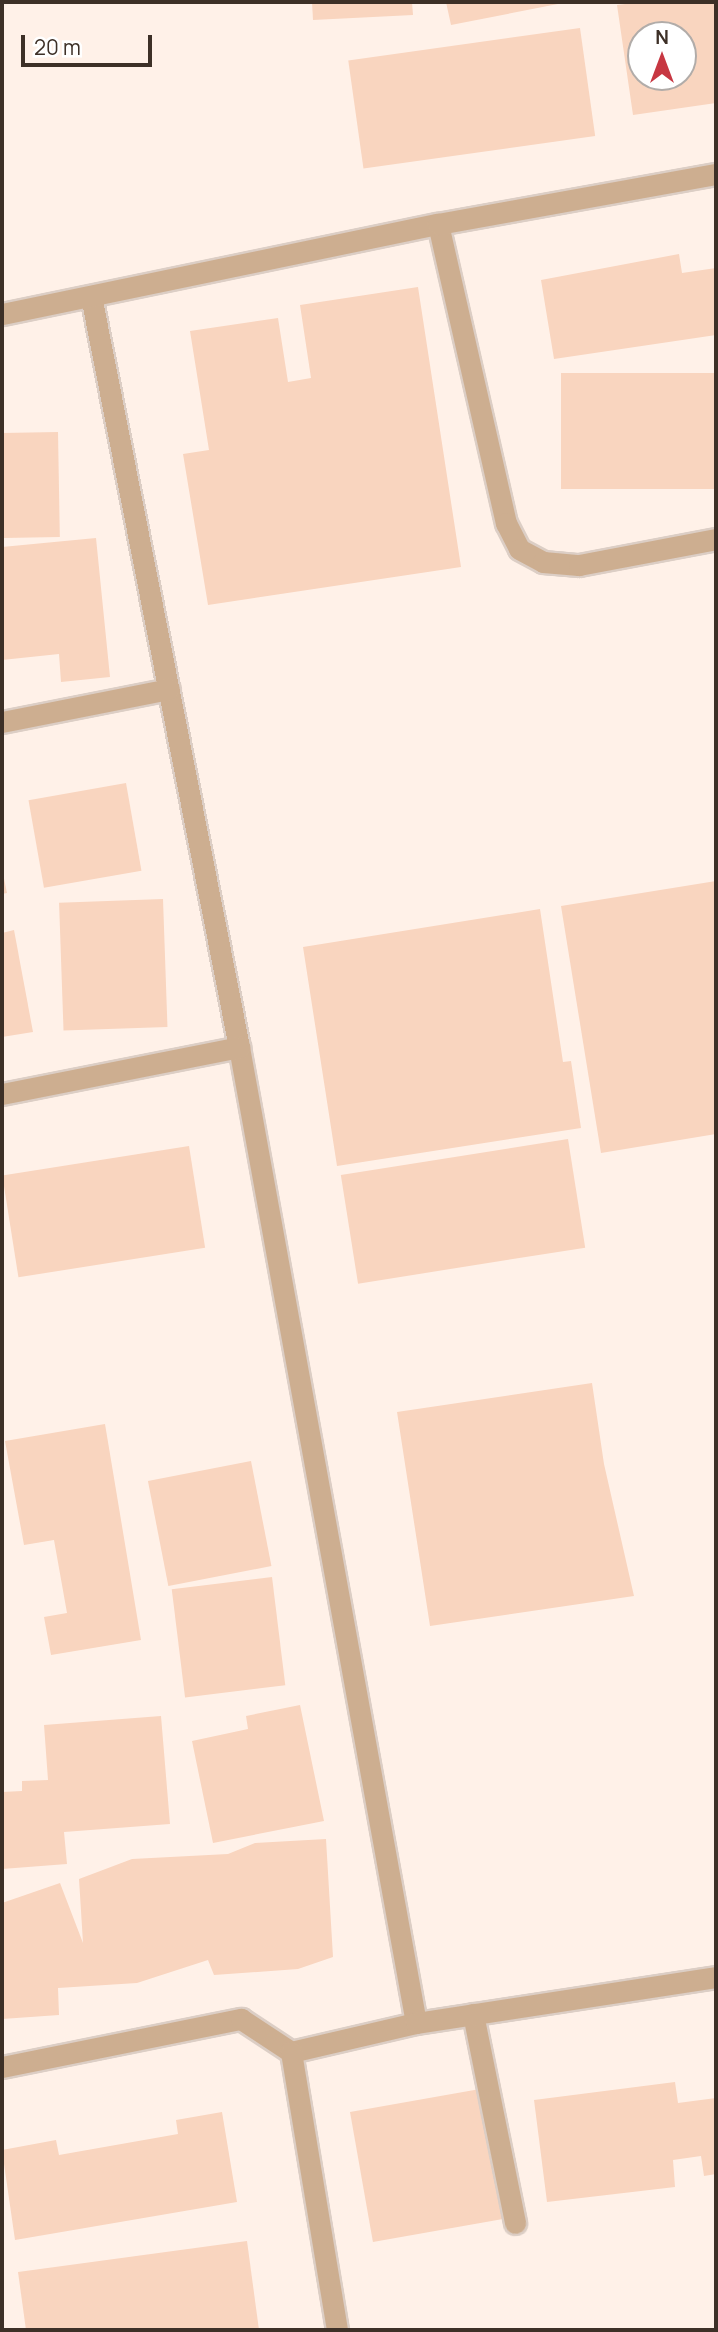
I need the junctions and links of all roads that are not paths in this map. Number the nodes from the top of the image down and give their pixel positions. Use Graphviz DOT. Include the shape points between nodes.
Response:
graph roads {
  1 [pos="716,174"];
  2 [pos="438,224"];
  3 [pos="91,296"];
  4 [pos="2,314"];
  5 [pos="716,539"];
  6 [pos="169,688"];
  7 [pos="2,722"];
  8 [pos="239,1047"];
  9 [pos="2,1094"];
  10 [pos="716,1978"];
  11 [pos="473,2014"];
  12 [pos="416,2023"];
  13 [pos="291,2052"];
  14 [pos="2,2067"];
  15 [pos="514,2223"];
  16 [pos="338,2330"];
  1 -- 2 [label="street"];
  2 -- 3 [label="street"];
  2 -- 5 [label="street" via="506,523 519,549 543,562 579,565"];
  3 -- 4 [label="street"];
  3 -- 6 [label="street"];
  6 -- 7 [label="street"];
  6 -- 8 [label="street"];
  8 -- 9 [label="street"];
  8 -- 12 [label="street"];
  10 -- 11 [label="street"];
  11 -- 12 [label="street"];
  11 -- 15 [label="street"];
  12 -- 13 [label="street"];
  13 -- 14 [label="street" via="241,2019"];
  13 -- 16 [label="street"];
}
